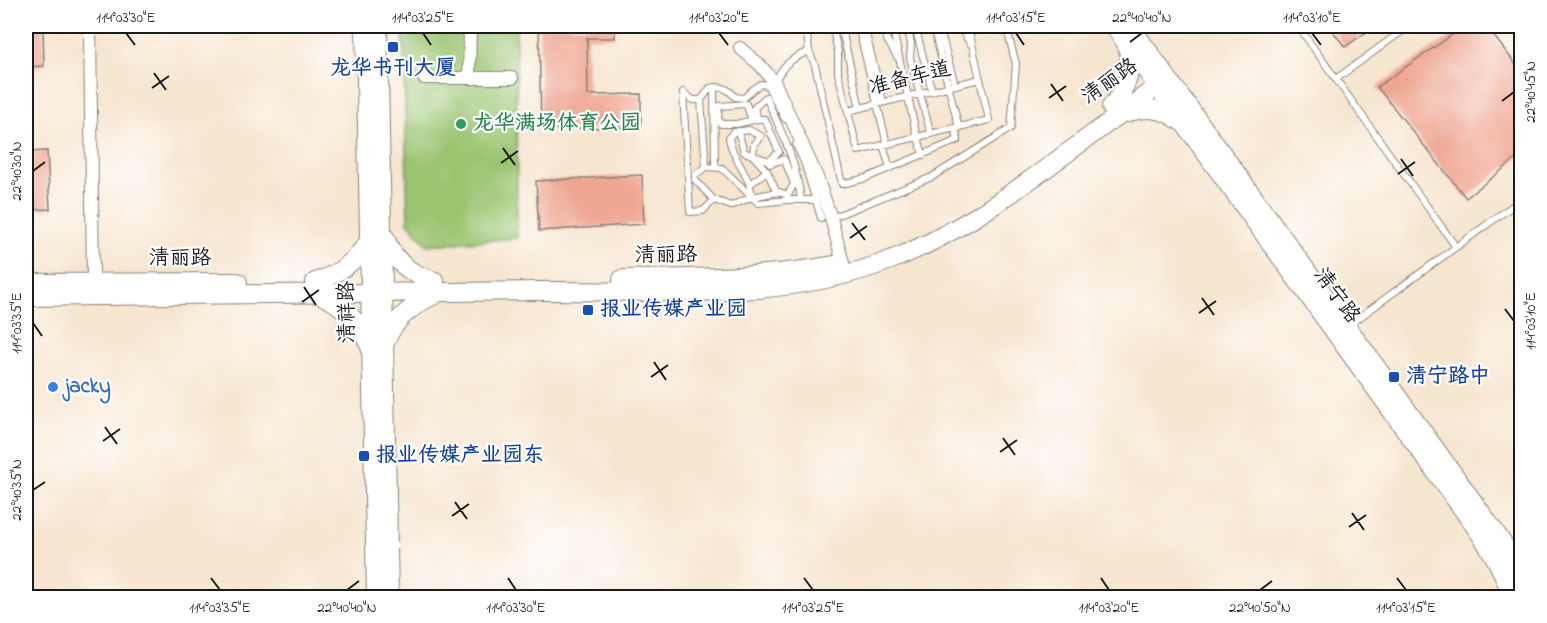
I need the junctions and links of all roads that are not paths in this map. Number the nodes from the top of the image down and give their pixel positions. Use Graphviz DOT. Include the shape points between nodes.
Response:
graph roads {
  1 [pos="90,26"];
  2 [pos="365,26"];
  3 [pos="378,26"];
  4 [pos="470,26"];
  5 [pos="806,26"];
  6 [pos="858,26"];
  7 [pos="864,26"];
  8 [pos="883,26"];
  9 [pos="907,26"];
  10 [pos="915,26"];
  11 [pos="933,26"];
  12 [pos="939,26"];
  13 [pos="959,26"];
  14 [pos="968,26"];
  15 [pos="1006,26"];
  16 [pos="1298,26"];
  17 [pos="1409,26"];
  18 [pos="893,28"];
  19 [pos="837,29"];
  20 [pos="1123,30"];
  21 [pos="740,48"];
  22 [pos="973,48"];
  23 [pos="809,51"];
  24 [pos="901,63"];
  25 [pos="424,78"];
  26 [pos="469,78"];
  27 [pos="512,78"];
  28 [pos="980,79"];
  29 [pos="1158,79"];
  30 [pos="1336,79"];
  31 [pos="775,83"];
  32 [pos="952,86"];
  33 [pos="714,87"];
  34 [pos="932,91"];
  35 [pos="920,94"];
  36 [pos="908,96"];
  37 [pos="701,100"];
  38 [pos="745,101"];
  39 [pos="880,103"];
  40 [pos="860,108"];
  41 [pos="848,111"];
  42 [pos="1114,112"];
  43 [pos="755,120"];
  44 [pos="717,125"];
  45 [pos="1187,127"];
  46 [pos="957,128"];
  47 [pos="738,131"];
  48 [pos="931,134"];
  49 [pos="918,137"];
  50 [pos="729,138"];
  51 [pos="885,145"];
  52 [pos="923,155"];
  53 [pos="753,156"];
  54 [pos="769,161"];
  55 [pos="706,167"];
  56 [pos="715,168"];
  57 [pos="890,168"];
  58 [pos="767,171"];
  59 [pos="750,184"];
  60 [pos="778,192"];
  61 [pos="752,197"];
  62 [pos="1521,199"];
  63 [pos="714,200"];
  64 [pos="801,200"];
  65 [pos="815,200"];
  66 [pos="826,218"];
  67 [pos="376,236"];
  68 [pos="1456,247"];
  69 [pos="845,269"];
  70 [pos="93,282"];
  71 [pos="26,283"];
  72 [pos="438,286"];
  73 [pos="377,287"];
  74 [pos="315,288"];
  75 [pos="26,297"];
  76 [pos="1341,330"];
  77 [pos="378,348"];
  78 [pos="1521,579"];
  79 [pos="376,597"];
  80 [pos="389,597"];
  81 [pos="1512,597"];
  1 -- 70 [label="street"];
  2 -- 67 [label="street, 清祥路"];
  3 -- 67 [label="street, 清祥路"];
  4 -- 26 [label="street"];
  5 -- 23 [label="lane"];
  6 -- 39 [label="lane"];
  7 -- 39 [label="lane"];
  8 -- 24 [label="lane"];
  9 -- 35 [label="lane" via="910,58"];
  10 -- 34 [label="lane"];
  11 -- 32 [label="lane"];
  12 -- 32 [label="lane"];
  13 -- 22 [label="lane"];
  14 -- 22 [label="lane"];
  15 -- 66 [label="lane" via="1016,64 1011,128 932,177"];
  16 -- 30 [label="lane"];
  17 -- 30 [label="lane"];
  18 -- 24 [label="lane"];
  19 -- 40 [label="lane"];
  19 -- 41 [label="lane" via="838,73"];
  20 -- 29 [label="street, 清宁路"];
  20 -- 42 [label="street" via="1129,76"];
  21 -- 31 [label="street"];
  22 -- 28 [label="lane"];
  23 -- 31 [label="lane" via="781,69"];
  23 -- 57 [label="lane" via="816,65 842,184"];
  24 -- 36 [label="lane"];
  25 -- 26 [label="street"];
  26 -- 27 [label="street"];
  28 -- 32 [label="lane, 准备车道"];
  28 -- 46 [label="lane" via="989,120"];
  29 -- 42 [label="street, 清丽路"];
  29 -- 45 [label="street, 清宁路"];
  29 -- 76 [label="street, 清宁路"];
  30 -- 68 [label="lane"];
  31 -- 66 [label="street" via="817,177"];
  32 -- 34 [label="lane, 准备车道"];
  32 -- 46 [label="lane"];
  33 -- 37 [label="lane"];
  33 -- 38 [label="lane" via="729,90"];
  33 -- 44 [label="lane"];
  34 -- 35 [label="lane, 准备车道"];
  35 -- 36 [label="lane, 准备车道"];
  35 -- 48 [label="lane"];
  36 -- 39 [label="lane, 准备车道"];
  36 -- 49 [label="lane"];
  37 -- 55 [label="lane"];
  37 -- 63 [label="lane" via="693,100 682,92 690,212 703,211"];
  38 -- 43 [label="lane"];
  38 -- 44 [label="lane" via="719,106"];
  38 -- 65 [label="lane" via="752,90 767,85 804,162"];
  39 -- 40 [label="lane, 准备车道"];
  39 -- 51 [label="lane"];
  40 -- 41 [label="lane, 准备车道"];
  41 -- 51 [label="lane" via="858,151"];
  42 -- 45 [label="street" via="1148,108 1163,111"];
  42 -- 69 [label="street, 清丽路" via="970,222 887,262"];
  43 -- 44 [label="lane"];
  43 -- 54 [label="lane" via="765,119 779,152"];
  43 -- 64 [label="lane" via="753,108 766,97 787,140 799,178"];
  44 -- 50 [label="lane"];
  44 -- 56 [label="lane"];
  45 -- 76 [label="street, 清宁路"];
  46 -- 48 [label="lane"];
  46 -- 52 [label="lane" via="958,140"];
  47 -- 50 [label="lane"];
  47 -- 53 [label="lane" via="744,152"];
  47 -- 53 [label="lane" via="749,130 760,136 754,144"];
  48 -- 49 [label="lane"];
  49 -- 51 [label="lane"];
  49 -- 52 [label="lane"];
  50 -- 59 [label="lane" via="731,151"];
  51 -- 57 [label="lane"];
  52 -- 57 [label="lane"];
  53 -- 54 [label="lane"];
  53 -- 58 [label="lane"];
  54 -- 60 [label="lane" via="770,164 784,159 789,166 794,184 788,195"];
  55 -- 56 [label="lane"];
  55 -- 63 [label="lane" via="695,175 695,180"];
  56 -- 61 [label="lane" via="722,168"];
  58 -- 59 [label="lane"];
  58 -- 60 [label="lane"];
  59 -- 61 [label="lane"];
  60 -- 61 [label="lane"];
  61 -- 63 [label="lane" via="731,206"];
  61 -- 64 [label="lane" via="758,203"];
  62 -- 68 [label="lane"];
  64 -- 65 [label="lane"];
  65 -- 66 [label="lane"];
  66 -- 69 [label="street"];
  67 -- 72 [label="street" via="401,264"];
  67 -- 73 [label="street, 清祥路"];
  67 -- 74 [label="street" via="341,271"];
  68 -- 76 [label="lane"];
  69 -- 72 [label="street, 清丽路" via="809,283 757,289"];
  70 -- 71 [label="street, 清丽路"];
  70 -- 74 [label="street, 清丽路"];
  72 -- 73 [label="street, 清丽路"];
  72 -- 77 [label="street" via="394,324"];
  73 -- 74 [label="street, 清丽路"];
  73 -- 77 [label="street, 清祥路"];
  74 -- 75 [label="street, 清丽路"];
  74 -- 77 [label="street" via="350,315"];
  76 -- 78 [label="street, 清宁路" via="1490,525"];
  76 -- 81 [label="street, 清宁路" via="1496,558"];
  77 -- 79 [label="street, 清祥路"];
  77 -- 80 [label="street, 清祥路"];
}
